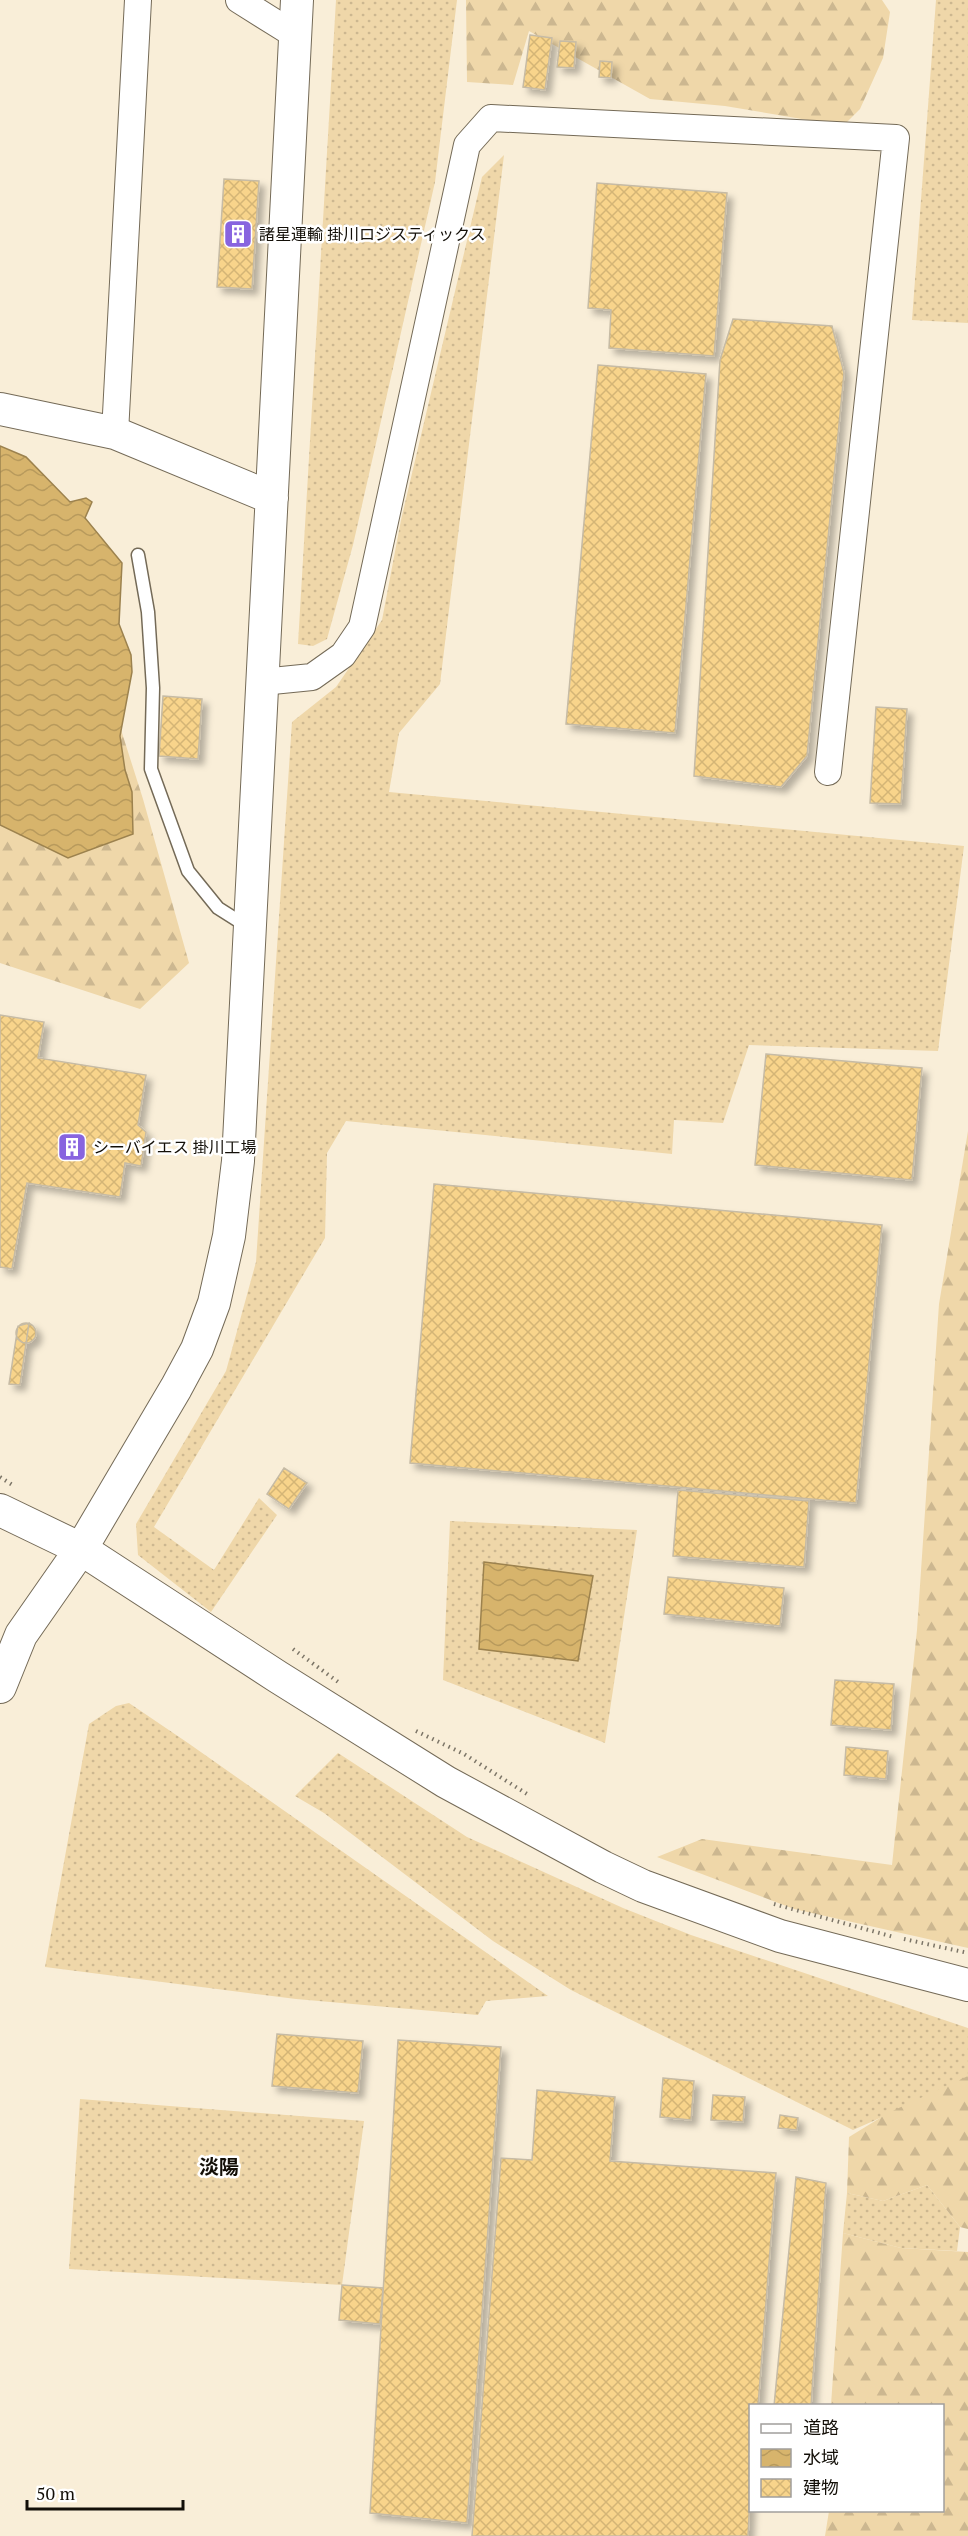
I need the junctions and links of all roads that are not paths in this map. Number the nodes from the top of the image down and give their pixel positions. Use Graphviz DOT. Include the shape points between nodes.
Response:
graph roads {
  1 [pos="138,0"];
  2 [pos="238,0"];
  3 [pos="297,0"];
  4 [pos="294,35"];
  5 [pos="0,409"];
  6 [pos="115,433"];
  7 [pos="272,498"];
  8 [pos="138,555"];
  9 [pos="262,682"];
  10 [pos="828,772"];
  11 [pos="250,929"];
  12 [pos="8,1498"];
  13 [pos="81,1549"];
  14 [pos="0,1687"];
  15 [pos="968,1985"];
  1 -- 6 [label="street"];
  2 -- 4 [label="street"];
  3 -- 4 [label="street"];
  4 -- 7 [label="street"];
  5 -- 6 [label="street"];
  6 -- 7 [label="street"];
  7 -- 9 [label="street"];
  8 -- 11 [label="lane" via="148,612 153,688 151,769 188,870 218,908"];
  9 -- 10 [label="street" via="312,677 343,655 362,627 467,146 490,118 896,138"];
  9 -- 11 [label="street"];
  11 -- 13 [label="street" via="238,1161 229,1236 214,1303 197,1349 176,1388"];
  12 -- 13 [label="street"];
  13 -- 14 [label="street" via="21,1635"];
  13 -- 15 [label="street" via="446,1782 603,1867 643,1886 780,1936"];
}
